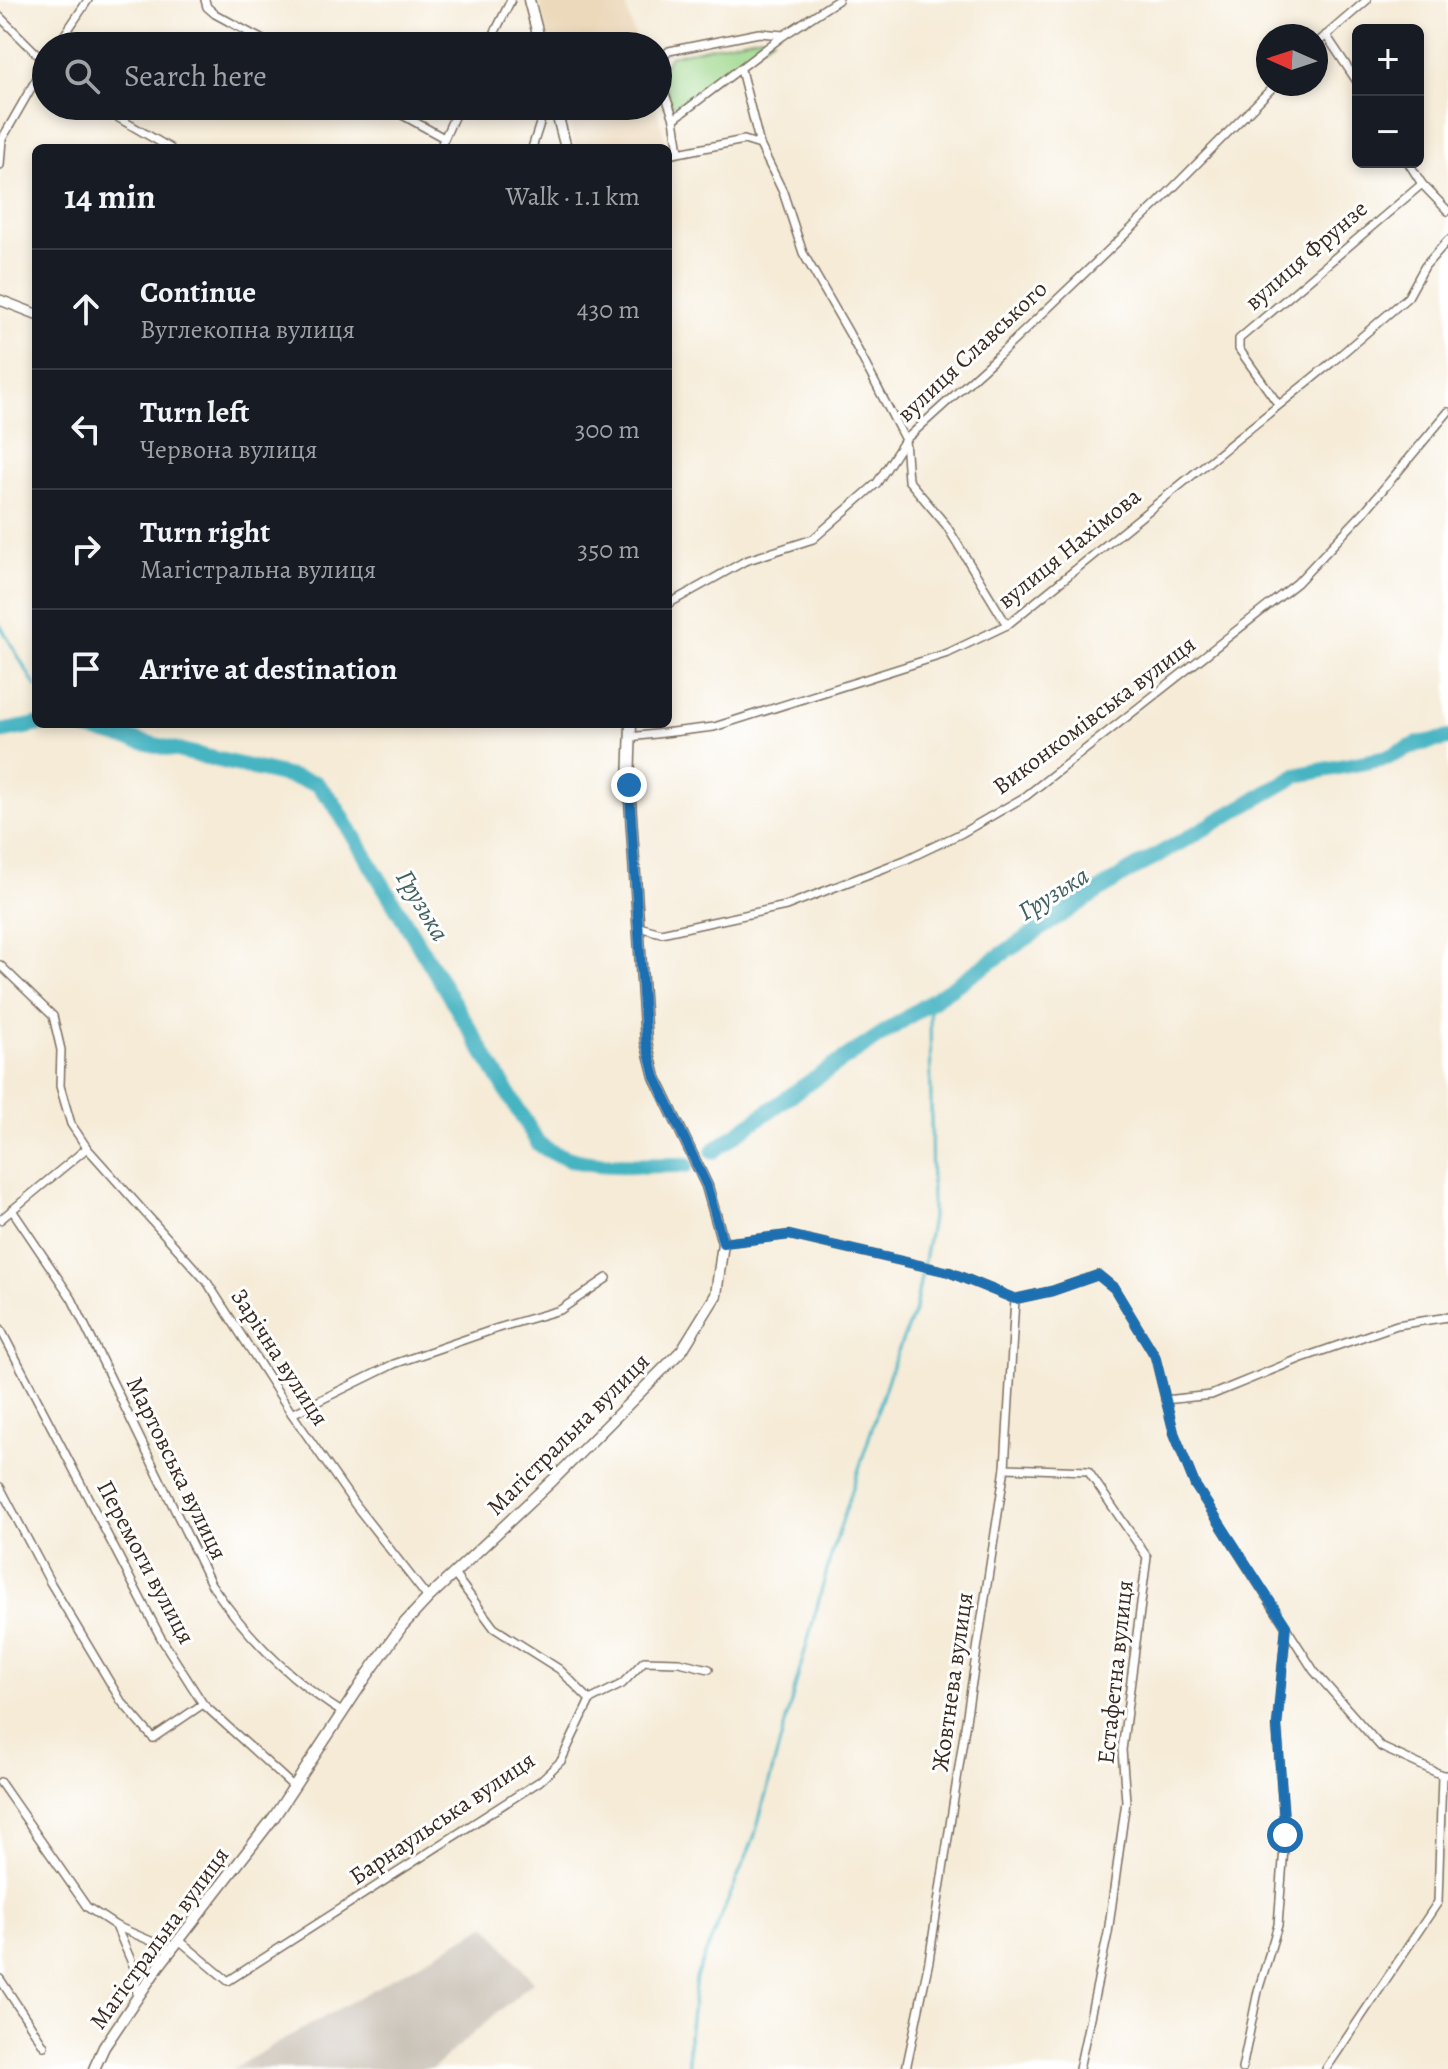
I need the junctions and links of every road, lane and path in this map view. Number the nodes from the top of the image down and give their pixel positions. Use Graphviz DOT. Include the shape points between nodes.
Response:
graph roads {
  1 [pos="88,0"];
  2 [pos="205,0"];
  3 [pos="511,0"];
  4 [pos="529,0"];
  5 [pos="838,0"];
  6 [pos="1367,0"];
  7 [pos="0,17"];
  8 [pos="66,32"];
  9 [pos="248,32"];
  10 [pos="495,32"];
  11 [pos="537,32"];
  12 [pos="1328,33"];
  13 [pos="784,35"];
  14 [pos="1328,38"];
  15 [pos="32,48"];
  16 [pos="672,50"];
  17 [pos="741,70"];
  18 [pos="1352,74"];
  19 [pos="32,86"];
  20 [pos="1264,96"];
  21 [pos="672,114"];
  22 [pos="674,119"];
  23 [pos="122,120"];
  24 [pos="411,120"];
  25 [pos="452,120"];
  26 [pos="541,120"];
  27 [pos="557,120"];
  28 [pos="444,138"];
  29 [pos="163,144"];
  30 [pos="442,144"];
  31 [pos="533,144"];
  32 [pos="565,144"];
  33 [pos="760,145"];
  34 [pos="679,151"];
  35 [pos="672,154"];
  36 [pos="0,165"];
  37 [pos="1412,168"];
  38 [pos="1422,184"];
  39 [pos="1448,211"];
  40 [pos="1448,240"];
  41 [pos="0,300"];
  42 [pos="32,312"];
  43 [pos="1278,404"];
  44 [pos="1448,412"];
  45 [pos="905,440"];
  46 [pos="672,602"];
  47 [pos="1007,625"];
  48 [pos="631,728"];
  49 [pos="630,737"];
  50 [pos="639,927"];
  51 [pos="0,965"];
  52 [pos="87,1148"];
  53 [pos="12,1210"];
  54 [pos="0,1220"];
  55 [pos="723,1243"];
  56 [pos="607,1278"];
  57 [pos="1015,1299"];
  58 [pos="1448,1317"];
  59 [pos="0,1328"];
  60 [pos="1165,1400"];
  61 [pos="292,1414"];
  62 [pos="1005,1468"];
  63 [pos="0,1487"];
  64 [pos="454,1574"];
  65 [pos="428,1598"];
  66 [pos="1286,1626"];
  67 [pos="709,1669"];
  68 [pos="590,1700"];
  69 [pos="203,1704"];
  70 [pos="343,1713"];
  71 [pos="1445,1775"];
  72 [pos="0,1782"];
  73 [pos="294,1787"];
  74 [pos="116,1926"];
  75 [pos="176,1945"];
  76 [pos="0,1979"];
  77 [pos="138,1998"];
  78 [pos="44,2046"];
  79 [pos="94,2069"];
  80 [pos="906,2069"];
  81 [pos="1079,2069"];
  82 [pos="1242,2069"];
  83 [pos="1326,2069"];
  1 -- 8 [label="street"];
  2 -- 9 [label="street" via="215,14"];
  3 -- 10 [label="street"];
  4 -- 11 [label="main road"];
  5 -- 13 [label="street"];
  6 -- 12 [label="street"];
  7 -- 15 [label="street"];
  13 -- 16 [label="street" via="759,33"];
  13 -- 17 [label="street"];
  14 -- 18 [label="street"];
  17 -- 22 [label="street"];
  17 -- 33 [label="street"];
  19 -- 36 [label="street" via="2,139"];
  20 -- 45 [label="street, вулиця Славського"];
  21 -- 22 [label="street"];
  22 -- 34 [label="street"];
  23 -- 29 [label="street"];
  24 -- 28 [label="street"];
  25 -- 28 [label="street"];
  26 -- 31 [label="street"];
  27 -- 32 [label="main road"];
  28 -- 30 [label="street"];
  33 -- 34 [label="street" via="744,140"];
  33 -- 45 [label="street" via="803,253"];
  34 -- 35 [label="street"];
  37 -- 38 [label="street"];
  38 -- 39 [label="street"];
  38 -- 43 [label="street, вулиця Фрунзе" via="1239,339 1239,349"];
  40 -- 43 [label="street, вулиця Нахімова" via="1408,297"];
  41 -- 42 [label="street"];
  43 -- 47 [label="street, вулиця Нахімова"];
  44 -- 50 [label="street, Виконкомівська вулиця" via="1297,583 1026,796 905,860 786,906 661,933"];
  45 -- 46 [label="street, вулиця Славського" via="877,483 813,539 745,561"];
  45 -- 47 [label="street" via="908,480 946,525"];
  47 -- 49 [label="street, вулиця Нахімова" via="948,653 714,727"];
  48 -- 49 [label="main road, Магістральна вулиця"];
  49 -- 50 [label="main road, Магістральна вулиця"];
  50 -- 55 [label="main road, Магістральна вулиця" via="646,1042 655,1077 707,1186"];
  51 -- 52 [label="street, Зарічна вулиця" via="53,1016 61,1050 60,1086 71,1124"];
  52 -- 53 [label="street"];
  52 -- 61 [label="street, Зарічна вулиця" via="207,1282"];
  53 -- 54 [label="street"];
  53 -- 70 [label="street, Мартовська вулиця" via="72,1299 211,1584 238,1624 307,1691"];
  55 -- 57 [label="street" via="789,1235 949,1272"];
  55 -- 64 [label="main road, Магістральна вулиця" via="716,1295 682,1350"];
  56 -- 61 [label="street" via="560,1310 394,1364"];
  57 -- 60 [label="street" via="1098,1275 1114,1288 1155,1356"];
  57 -- 62 [label="street, Жовтнева вулиця"];
  58 -- 60 [label="street" via="1397,1325 1211,1395"];
  59 -- 69 [label="street, Перемоги вулиця" via="161,1638"];
  60 -- 66 [label="street" via="1195,1485"];
  61 -- 65 [label="street, Зарічна вулиця"];
  62 -- 80 [label="street, Жовтнева вулиця" via="931,1947"];
  62 -- 81 [label="street, Естафетна вулиця" via="1088,1471 1147,1557 1122,1750 1126,1801 1108,1933"];
  63 -- 69 [label="street" via="121,1701 153,1738"];
  64 -- 65 [label="main road, Магістральна вулиця"];
  64 -- 68 [label="street" via="494,1628 559,1669"];
  65 -- 70 [label="main road, Магістральна вулиця" via="402,1626"];
  66 -- 71 [label="street" via="1314,1671 1381,1747"];
  66 -- 82 [label="street" via="1277,1726 1285,1835 1278,1925"];
  67 -- 68 [label="street" via="644,1661 622,1684"];
  68 -- 75 [label="street, Барнаульська вулиця" via="561,1761 540,1781 228,1981"];
  69 -- 73 [label="street, Перемоги вулиця"];
  70 -- 73 [label="main road, Магістральна вулиця"];
  71 -- 83 [label="street" via="1438,1902"];
  72 -- 74 [label="street" via="87,1907"];
  73 -- 75 [label="main road, Магістральна вулиця"];
  74 -- 75 [label="street"];
  74 -- 77 [label="street" via="135,1970"];
  75 -- 77 [label="main road, Магістральна вулиця"];
  76 -- 78 [label="street"];
  77 -- 79 [label="main road, Магістральна вулиця"];
}
